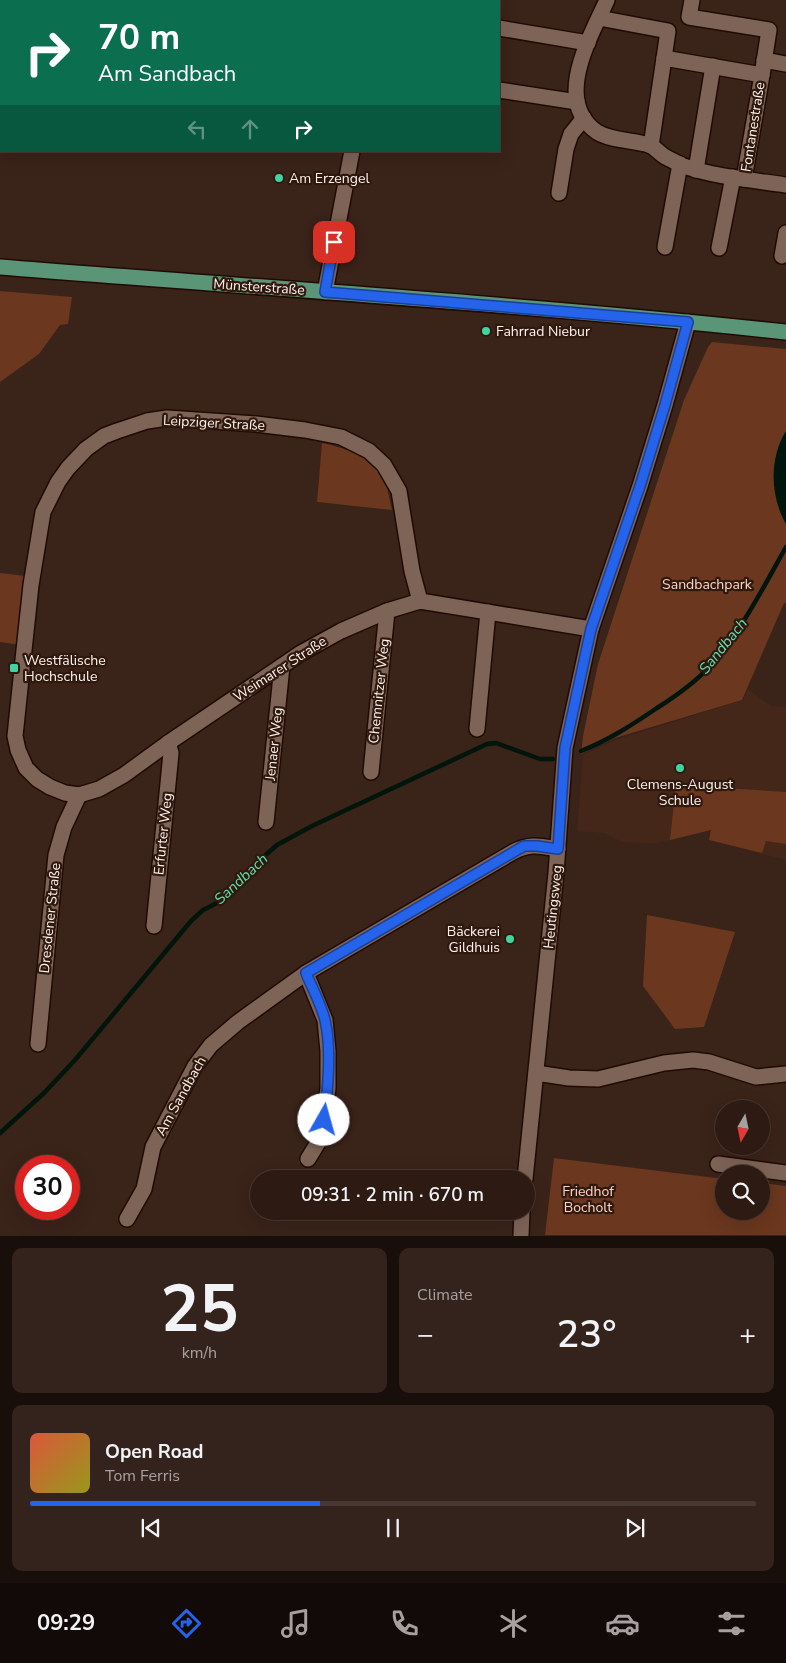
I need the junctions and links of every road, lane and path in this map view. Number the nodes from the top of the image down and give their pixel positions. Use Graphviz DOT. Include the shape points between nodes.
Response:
graph roads {
  1 [pos="607,0"];
  2 [pos="692,0"];
  3 [pos="599,18"];
  4 [pos="500,28"];
  5 [pos="588,42"];
  6 [pos="664,58"];
  7 [pos="786,64"];
  8 [pos="713,66"];
  9 [pos="763,68"];
  10 [pos="500,90"];
  11 [pos="577,102"];
  12 [pos="584,118"];
  13 [pos="651,146"];
  14 [pos="352,152"];
  15 [pos="680,164"];
  16 [pos="696,170"];
  17 [pos="739,178"];
  18 [pos="786,185"];
  19 [pos="559,193"];
  20 [pos="786,233"];
  21 [pos="665,246"];
  22 [pos="719,248"];
  23 [pos="782,256"];
  24 [pos="0,268"];
  25 [pos="325,292"];
  26 [pos="688,322"];
  27 [pos="786,332"];
  28 [pos="420,601"];
  29 [pos="387,611"];
  30 [pos="488,612"];
  31 [pos="591,629"];
  32 [pos="282,666"];
  33 [pos="477,729"];
  34 [pos="168,742"];
  35 [pos="371,772"];
  36 [pos="78,795"];
  37 [pos="266,822"];
  38 [pos="558,849"];
  39 [pos="154,926"];
  40 [pos="306,973"];
  41 [pos="38,1044"];
  42 [pos="536,1073"];
  43 [pos="786,1074"];
  44 [pos="308,1159"];
  45 [pos="718,1164"];
  46 [pos="526,1170"];
  47 [pos="786,1173"];
  48 [pos="127,1219"];
  49 [pos="522,1220"];
  50 [pos="521,1236"];
  1 -- 3 [label="street, Fontanestraße"];
  2 -- 9 [label="street" via="689,17 769,30"];
  3 -- 5 [label="street, Fontanestraße"];
  3 -- 6 [label="street" via="668,31"];
  4 -- 5 [label="street"];
  5 -- 11 [label="street, Fontanestraße" via="576,76"];
  6 -- 8 [label="street, Fontanestraße"];
  6 -- 13 [label="street"];
  7 -- 9 [label="street"];
  8 -- 9 [label="street, Fontanestraße"];
  8 -- 16 [label="street"];
  9 -- 17 [label="street, Fontanestraße"];
  10 -- 11 [label="street"];
  11 -- 12 [label="street, Fontanestraße"];
  12 -- 13 [label="street, Fontanestraße" via="604,135"];
  12 -- 19 [label="street" via="571,134"];
  13 -- 15 [label="street, Fontanestraße"];
  14 -- 25 [label="street"];
  15 -- 16 [label="street, Fontanestraße"];
  15 -- 21 [label="street"];
  16 -- 17 [label="street, Fontanestraße"];
  17 -- 18 [label="street, Fontanestraße"];
  17 -- 22 [label="street"];
  20 -- 23 [label="street"];
  24 -- 25 [label="main road, Münsterstraße"];
  25 -- 26 [label="main road, Münsterstraße"];
  26 -- 27 [label="main road, Münsterstraße"];
  26 -- 31 [label="street, Heutingsweg" via="646,468"];
  28 -- 29 [label="street, Weimarer Straße"];
  28 -- 30 [label="street, Weimarer Straße"];
  28 -- 36 [label="street, Leipziger Straße" via="399,491 384,465 369,451 341,437 305,430 191,419 147,421 104,436 68,468 43,512 15,736 26,768 50,787"];
  29 -- 32 [label="street, Weimarer Straße" via="301,652"];
  29 -- 35 [label="street, Chemnitzer Weg"];
  30 -- 31 [label="street, Weimarer Straße"];
  30 -- 33 [label="street"];
  31 -- 38 [label="street, Heutingsweg" via="565,748"];
  32 -- 34 [label="street, Weimarer Straße"];
  32 -- 37 [label="street, Jenaer Weg"];
  34 -- 36 [label="street, Weimarer Straße" via="124,775 99,789"];
  34 -- 39 [label="street, Erfurter Weg" via="171,753"];
  36 -- 41 [label="street, Dresdener Straße" via="56,855"];
  38 -- 40 [label="street, Am Sandbach" via="524,846"];
  38 -- 42 [label="street, Heutingsweg"];
  40 -- 44 [label="street" via="325,1020 328,1051 328,1088 322,1136"];
  40 -- 48 [label="street, Am Sandbach" via="238,1022 211,1045 195,1066 153,1147 144,1189"];
  42 -- 43 [label="street" via="598,1079 664,1063 693,1060 756,1077"];
  42 -- 46 [label="street, Heutingsweg"];
  45 -- 47 [label="street"];
  49 -- 50 [label="street"];
}
